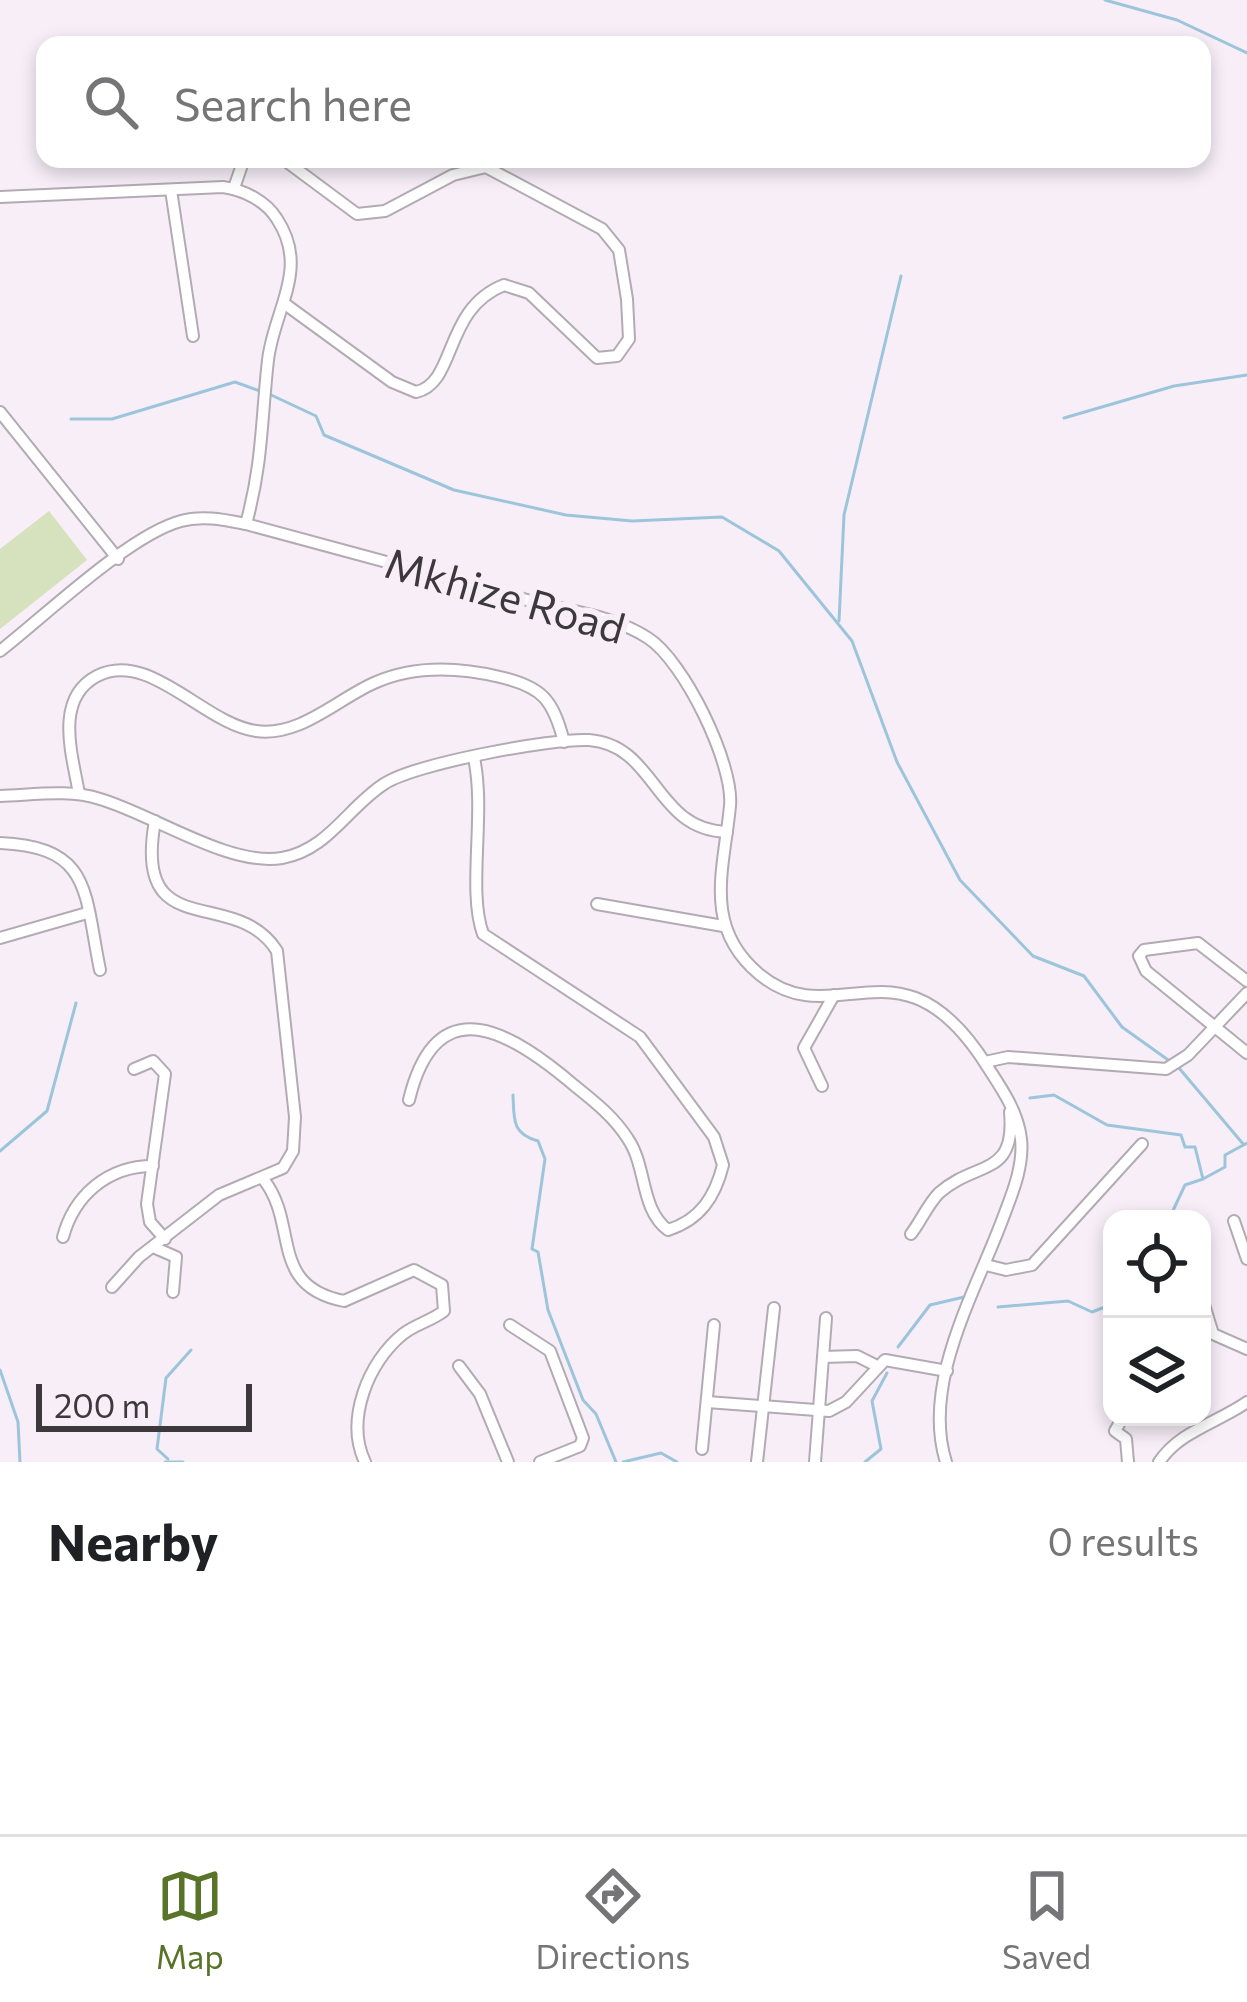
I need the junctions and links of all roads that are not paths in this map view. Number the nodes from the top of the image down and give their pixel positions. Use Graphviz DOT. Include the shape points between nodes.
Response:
graph roads {
  1 [pos="241,168"];
  2 [pos="294,168"];
  3 [pos="234,188"];
  4 [pos="171,190"];
  5 [pos="0,197"];
  6 [pos="285,304"];
  7 [pos="193,336"];
  8 [pos="0,412"];
  9 [pos="246,524"];
  10 [pos="118,559"];
  11 [pos="0,651"];
  12 [pos="564,742"];
  13 [pos="474,758"];
  14 [pos="79,794"];
  15 [pos="0,796"];
  16 [pos="154,821"];
  17 [pos="727,832"];
  18 [pos="0,844"];
  19 [pos="597,904"];
  20 [pos="87,913"];
  21 [pos="723,926"];
  22 [pos="0,938"];
  23 [pos="100,970"];
  24 [pos="1247,981"];
  25 [pos="1247,993"];
  26 [pos="836,994"];
  27 [pos="1214,1030"];
  28 [pos="1247,1053"];
  29 [pos="985,1062"];
  30 [pos="134,1069"];
  31 [pos="822,1086"];
  32 [pos="409,1100"];
  33 [pos="1010,1103"];
  34 [pos="1142,1144"];
  35 [pos="153,1166"];
  36 [pos="264,1180"];
  37 [pos="1234,1221"];
  38 [pos="910,1234"];
  39 [pos="63,1237"];
  40 [pos="159,1243"];
  41 [pos="1247,1259"];
  42 [pos="986,1265"];
  43 [pos="112,1287"];
  44 [pos="173,1292"];
  45 [pos="774,1308"];
  46 [pos="826,1318"];
  47 [pos="1209,1318"];
  48 [pos="510,1324"];
  49 [pos="714,1325"];
  50 [pos="1247,1349"];
  51 [pos="823,1357"];
  52 [pos="875,1365"];
  53 [pos="459,1366"];
  54 [pos="946,1372"];
  55 [pos="707,1402"];
  56 [pos="1247,1402"];
  57 [pos="761,1407"];
  58 [pos="819,1412"];
  59 [pos="1118,1426"];
  60 [pos="1190,1426"];
  61 [pos="1192,1432"];
  62 [pos="702,1449"];
  63 [pos="365,1462"];
  64 [pos="508,1462"];
  65 [pos="540,1462"];
  66 [pos="757,1462"];
  67 [pos="814,1462"];
  68 [pos="946,1462"];
  69 [pos="1128,1462"];
  70 [pos="1160,1462"];
  1 -- 3 [label="street"];
  2 -- 6 [label="street" via="363,214 398,206 466,169 503,172 614,241 628,339 617,356 590,355 530,293 505,285 471,305 436,382 416,392"];
  3 -- 4 [label="street"];
  3 -- 6 [label="street" via="272,211 289,239"];
  4 -- 5 [label="street"];
  4 -- 7 [label="street"];
  6 -- 9 [label="street"];
  8 -- 10 [label="street"];
  9 -- 10 [label="street, Mkhize Road" via="185,519"];
  9 -- 17 [label="street, Mkhize Road" via="607,620 654,641 721,753 730,788"];
  10 -- 11 [label="street, Mkhize Road"];
  12 -- 13 [label="street"];
  12 -- 14 [label="street" via="553,704 538,687 471,670 388,677 303,722 261,731 117,670 87,682 71,707"];
  12 -- 17 [label="street" via="614,746 684,821"];
  13 -- 16 [label="street" via="397,776 322,841 287,857 245,855"];
  13 -- 32 [label="street" via="483,934 629,1027 719,1144 723,1165 707,1204 668,1230 654,1218 643,1165 619,1127 512,1037 464,1030 443,1037 422,1061"];
  14 -- 15 [label="street"];
  14 -- 16 [label="street"];
  16 -- 36 [label="street" via="152,867 170,899 257,930 280,961 296,1133 287,1162"];
  17 -- 21 [label="street, Mkhize Road" via="718,887"];
  18 -- 20 [label="street" via="38,845 64,857"];
  19 -- 21 [label="street"];
  20 -- 22 [label="street"];
  20 -- 23 [label="street"];
  21 -- 26 [label="street" via="763,977 802,993"];
  24 -- 27 [label="street" via="1198,943 1140,953 1146,971"];
  25 -- 27 [label="street"];
  26 -- 29 [label="street" via="895,991 929,1001"];
  26 -- 31 [label="street" via="804,1048"];
  27 -- 28 [label="street"];
  27 -- 29 [label="street" via="1166,1069"];
  29 -- 33 [label="street"];
  30 -- 35 [label="street" via="153,1061 165,1074"];
  33 -- 38 [label="street" via="1003,1158 942,1191"];
  33 -- 42 [label="street" via="1021,1160"];
  34 -- 42 [label="street" via="1031,1265"];
  35 -- 39 [label="street" via="88,1189 70,1209"];
  35 -- 40 [label="street" via="148,1215"];
  36 -- 40 [label="street" via="219,1195"];
  36 -- 63 [label="street" via="291,1264 310,1288 344,1301 415,1270 442,1285 444,1311 394,1342 371,1375 358,1419"];
  37 -- 41 [label="street"];
  40 -- 43 [label="street"];
  40 -- 44 [label="street" via="176,1257"];
  42 -- 54 [label="street"];
  45 -- 57 [label="street"];
  46 -- 51 [label="street"];
  47 -- 50 [label="street" via="1214,1334"];
  48 -- 65 [label="street" via="550,1351 583,1438 578,1448"];
  49 -- 55 [label="street"];
  51 -- 52 [label="street" via="857,1356"];
  51 -- 58 [label="street"];
  52 -- 54 [label="street" via="892,1359"];
  52 -- 58 [label="street" via="846,1402"];
  53 -- 64 [label="street"];
  54 -- 68 [label="street" via="939,1417"];
  55 -- 57 [label="street"];
  55 -- 62 [label="street"];
  56 -- 61 [label="street"];
  57 -- 58 [label="street"];
  57 -- 66 [label="street"];
  58 -- 67 [label="street"];
  59 -- 69 [label="street"];
  60 -- 61 [label="street"];
  61 -- 70 [label="street"];
}
